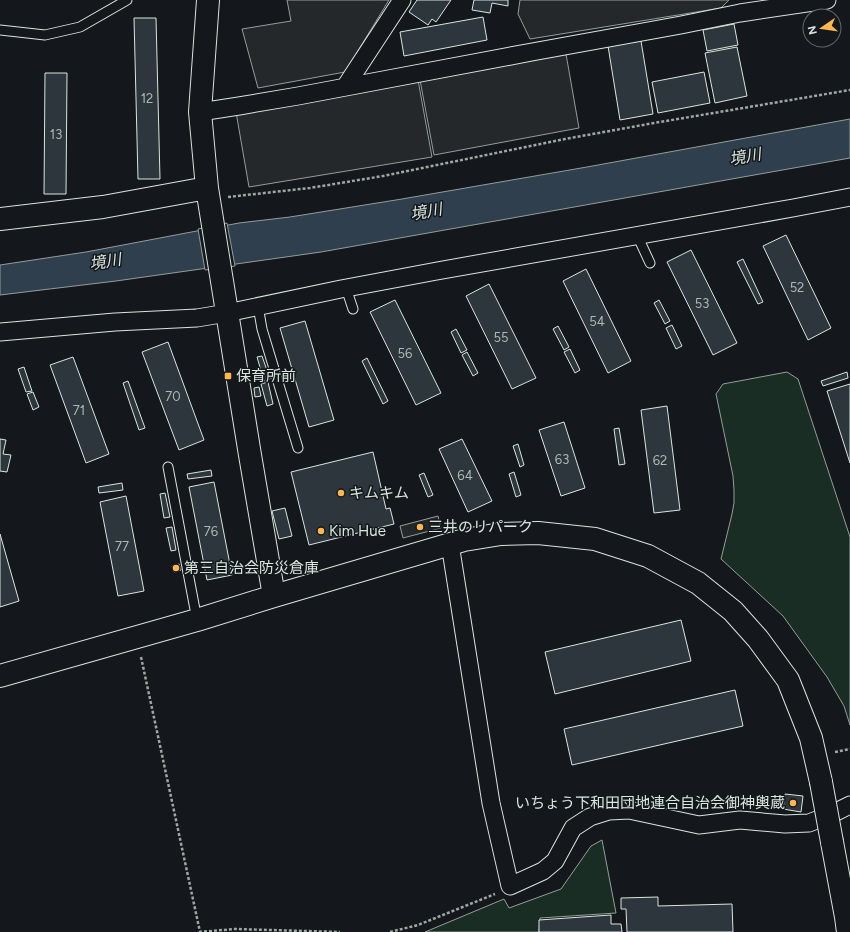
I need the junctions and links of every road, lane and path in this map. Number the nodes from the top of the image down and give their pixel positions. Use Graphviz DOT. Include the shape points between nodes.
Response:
graph roads {
  1 [pos="126,0"];
  2 [pos="208,0"];
  3 [pos="402,0"];
  4 [pos="827,0"];
  5 [pos="739,6"];
  6 [pos="0,30"];
  7 [pos="345,87"];
  8 [pos="850,90"];
  9 [pos="200,112"];
  10 [pos="850,197"];
  11 [pos="208,198"];
  12 [pos="0,220"];
  13 [pos="637,236"];
  14 [pos="650,263"];
  15 [pos="346,288"];
  16 [pos="225,304"];
  17 [pos="258,306"];
  18 [pos="353,309"];
  19 [pos="0,332"];
  20 [pos="298,448"];
  21 [pos="168,467"];
  22 [pos="450,544"];
  23 [pos="274,596"];
  24 [pos="197,620"];
  25 [pos="136,637"];
  26 [pos="0,676"];
  27 [pos="850,749"];
  28 [pos="829,753"];
  29 [pos="850,805"];
  30 [pos="510,886"];
  31 [pos="848,922"];
  32 [pos="200,932"];
  33 [pos="340,932"];
  34 [pos="390,932"];
  1 -- 6 [label="lane" via="80,27 45,35"];
  2 -- 9 [label="street"];
  3 -- 7 [label="street"];
  4 -- 5 [label="street"];
  5 -- 7 [label="street" via="681,25"];
  7 -- 9 [label="street"];
  8 -- 11 [label="path" via="565,139 383,176 310,188"];
  9 -- 11 [label="street"];
  10 -- 13 [label="street"];
  11 -- 12 [label="street" via="103,207"];
  11 -- 16 [label="street"];
  13 -- 14 [label="lane"];
  13 -- 15 [label="street"];
  15 -- 17 [label="street"];
  15 -- 18 [label="lane"];
  16 -- 17 [label="street"];
  16 -- 19 [label="street" via="197,318"];
  16 -- 23 [label="street"];
  17 -- 20 [label="lane" via="262,329"];
  21 -- 24 [label="lane"];
  22 -- 23 [label="street"];
  22 -- 30 [label="street" via="490,803"];
  22 -- 31 [label="street, bridge" via="501,534 538,533 595,539 648,556 698,583 733,611 758,639 788,680 812,738"];
  23 -- 24 [label="street"];
  24 -- 25 [label="street"];
  25 -- 26 [label="street"];
  25 -- 32 [label="path"];
  27 -- 28 [label="path"];
  29 -- 30 [label="street" via="809,823 785,824 740,820 699,825 629,810 609,811 590,817 573,828 555,861 543,872"];
  30 -- 34 [label="path" via="418,925"];
  32 -- 33 [label="path" via="235,929"];
}
